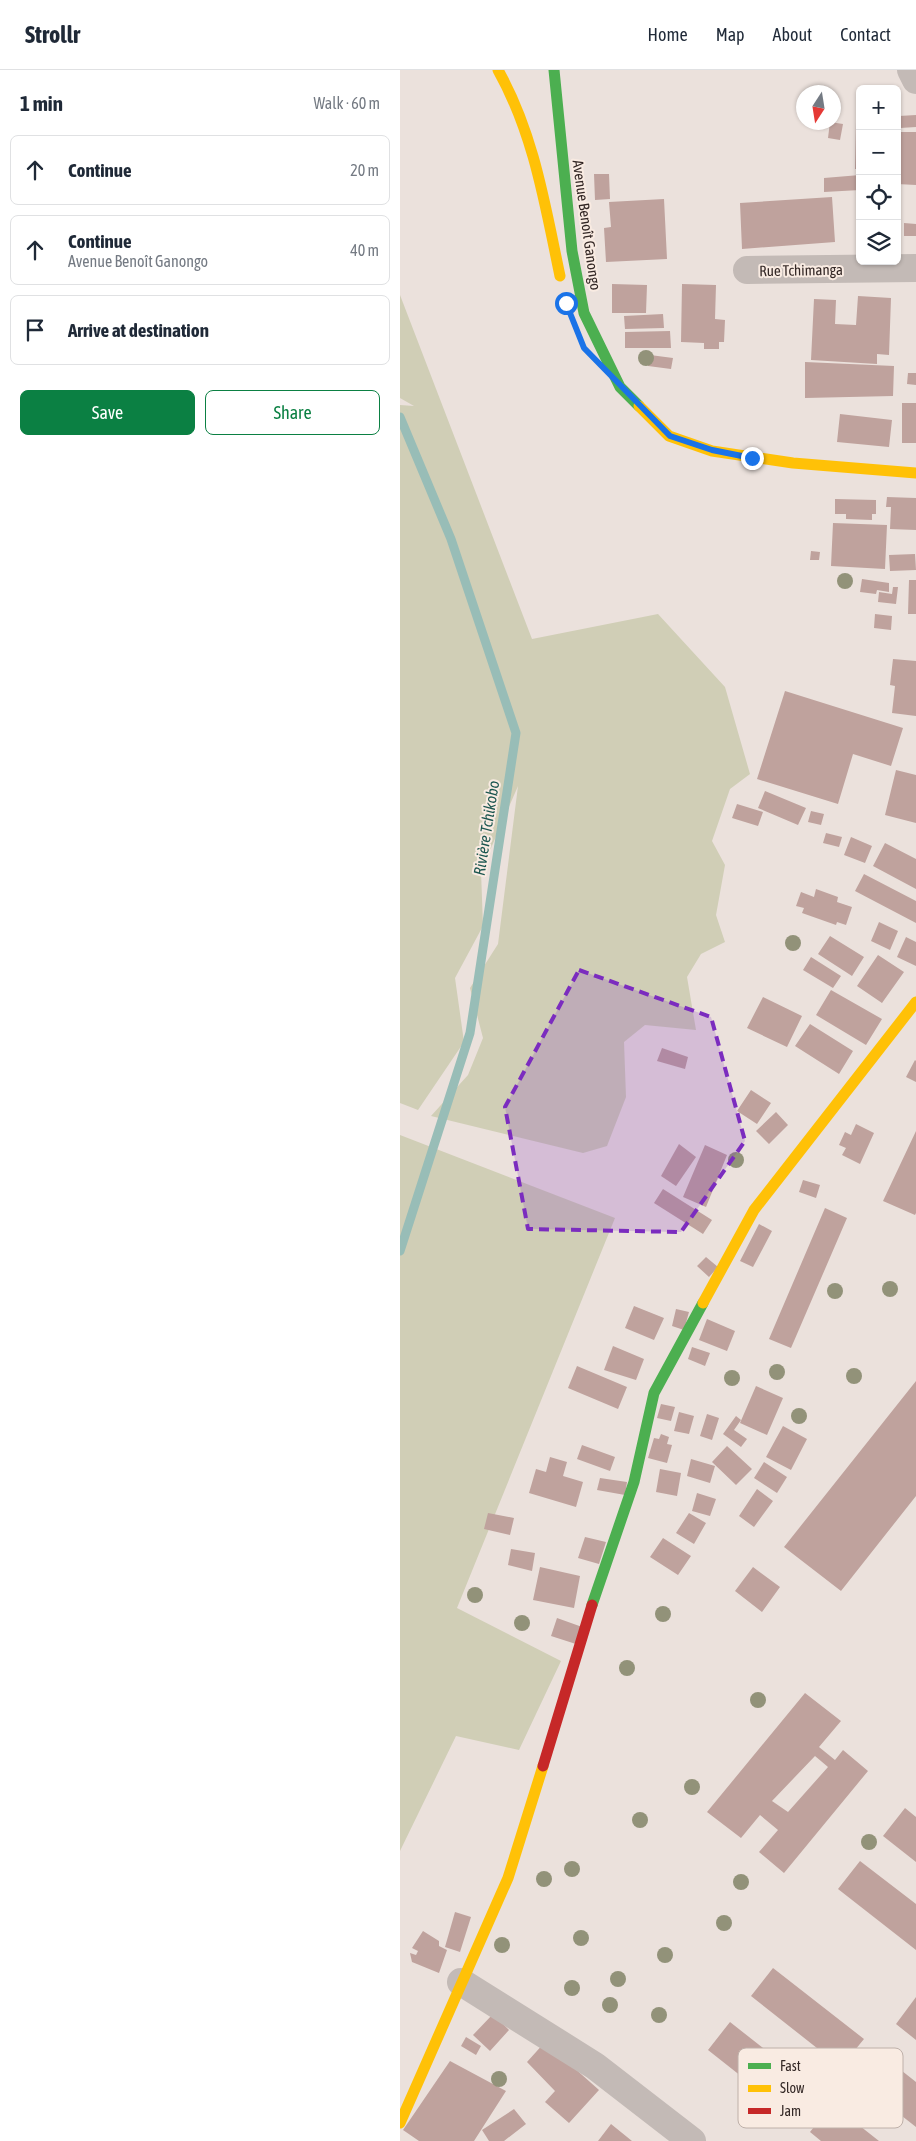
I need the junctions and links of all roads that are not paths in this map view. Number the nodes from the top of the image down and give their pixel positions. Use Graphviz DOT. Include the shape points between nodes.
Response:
graph roads {
  1 [pos="498,70"];
  2 [pos="554,70"];
  3 [pos="910,70"];
  4 [pos="916,80"];
  5 [pos="916,268"];
  6 [pos="747,270"];
  7 [pos="562,285"];
  8 [pos="596,361"];
  9 [pos="620,387"];
  10 [pos="916,473"];
  11 [pos="916,1002"];
  12 [pos="461,1982"];
  13 [pos="400,2123"];
  14 [pos="692,2141"];
  1 -- 7 [label="street" via="529,135"];
  2 -- 9 [label="street, Avenue Benoît Ganongo" via="572,251 584,313"];
  3 -- 4 [label="street"];
  5 -- 6 [label="street, Rue Tchimanga"];
  8 -- 9 [label="street"];
  9 -- 10 [label="street, Avenue Benoît Ganongo" via="670,436 712,450 793,463"];
  11 -- 12 [label="street" via="754,1210 654,1393 634,1482 597,1589 508,1878"];
  12 -- 13 [label="street"];
  12 -- 14 [label="street" via="595,2066"];
}
